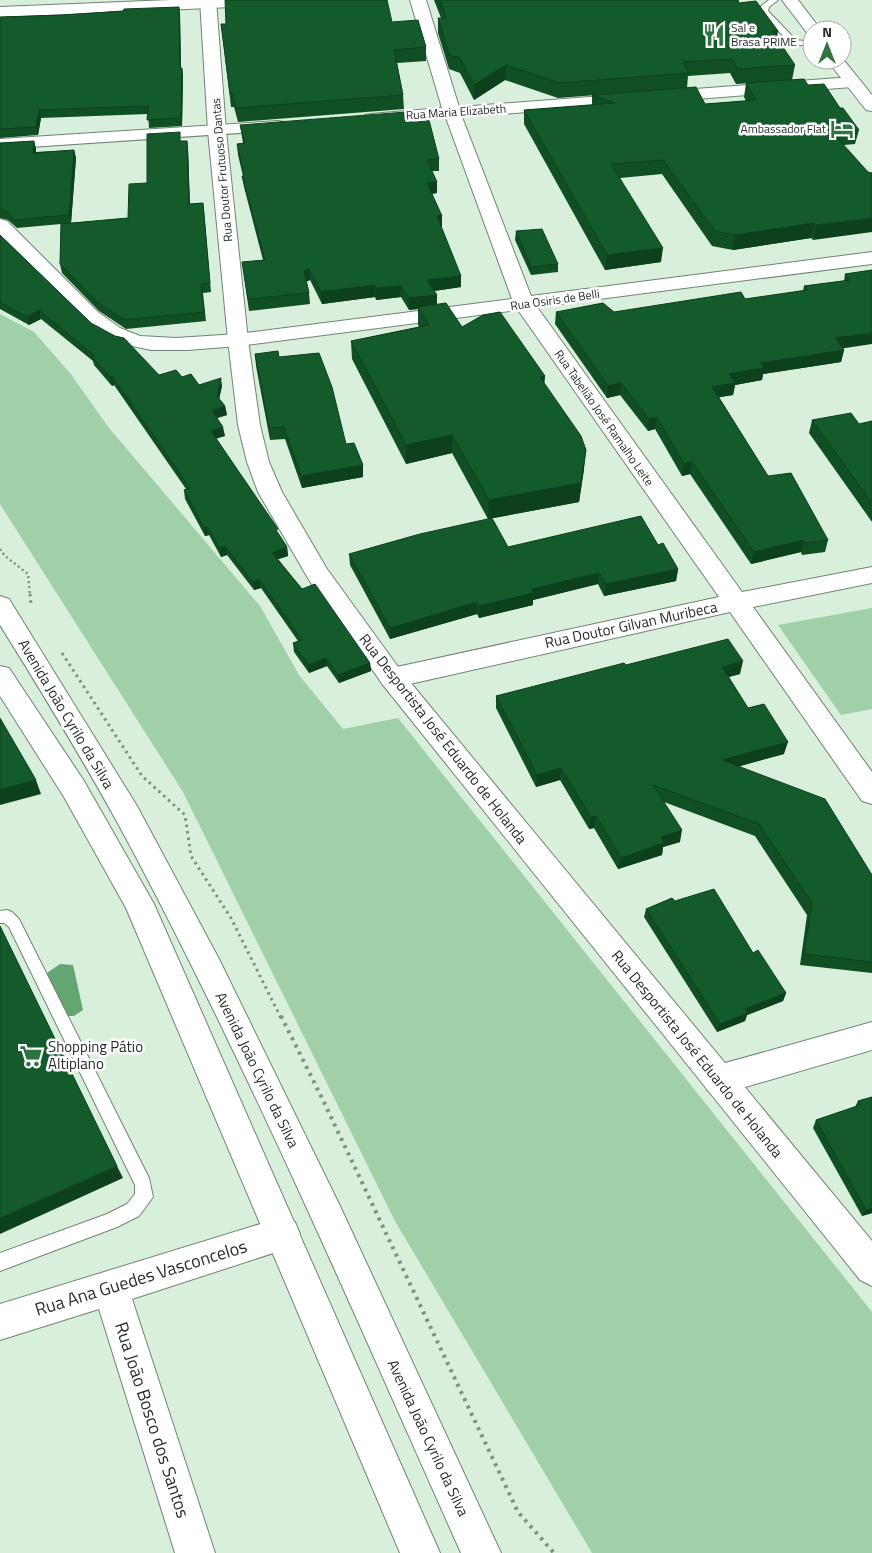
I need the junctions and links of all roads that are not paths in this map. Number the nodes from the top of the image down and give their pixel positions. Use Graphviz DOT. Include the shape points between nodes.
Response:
graph roads {
  1 [pos="277,0"];
  2 [pos="418,0"];
  3 [pos="774,0"];
  4 [pos="790,0"];
  5 [pos="208,2"];
  6 [pos="0,12"];
  7 [pos="805,20"];
  8 [pos="802,43"];
  9 [pos="843,70"];
  10 [pos="852,82"];
  11 [pos="872,106"];
  12 [pos="452,112"];
  13 [pos="354,120"];
  14 [pos="296,125"];
  15 [pos="217,131"];
  16 [pos="0,144"];
  17 [pos="0,225"];
  18 [pos="872,258"];
  19 [pos="524,304"];
  20 [pos="238,340"];
  21 [pos="872,575"];
  22 [pos="735,602"];
  23 [pos="0,605"];
  24 [pos="0,675"];
  25 [pos="392,678"];
  26 [pos="872,793"];
  27 [pos="0,918"];
  28 [pos="872,1036"];
  29 [pos="718,1080"];
  30 [pos="283,1234"];
  31 [pos="0,1262"];
  32 [pos="872,1268"];
  33 [pos="110,1287"];
  34 [pos="0,1322"];
  35 [pos="195,1553"];
  36 [pos="420,1553"];
  37 [pos="481,1553"];
  1 -- 5 [label="street"];
  2 -- 12 [label="street, Rua Tabelião José Ramalho Leite"];
  3 -- 8 [label="lane" via="765,6 764,11 794,42"];
  4 -- 7 [label="street"];
  5 -- 6 [label="street"];
  5 -- 15 [label="street, Rua Doutor Frutuoso Dantas"];
  9 -- 10 [label="street"];
  10 -- 11 [label="street"];
  10 -- 12 [label="street, Rua Maria Elizabeth"];
  12 -- 13 [label="street, Rua Maria Elizabeth"];
  12 -- 19 [label="street, Rua Tabelião José Ramalho Leite"];
  14 -- 15 [label="street"];
  15 -- 16 [label="street"];
  15 -- 20 [label="street, Rua Doutor Frutuoso Dantas"];
  17 -- 20 [label="street" via="89,316 120,336 159,344"];
  18 -- 19 [label="street, Rua Osiris de Belli"];
  19 -- 20 [label="street, Rua Osiris de Belli"];
  19 -- 22 [label="street, Rua Tabelião José Ramalho Leite"];
  20 -- 25 [label="street, Rua Desportista José Eduardo de Holanda" via="249,425 270,492 318,574"];
  21 -- 22 [label="street, Rua Doutor Gilvan Muribeca"];
  22 -- 25 [label="street, Rua Doutor Gilvan Muribeca"];
  22 -- 26 [label="street, Rua Tabelião José Ramalho Leite"];
  23 -- 37 [label="street, Avenida João Cyrilo da Silva" via="78,729 227,1006"];
  24 -- 30 [label="street" via="74,789 140,904"];
  25 -- 29 [label="street, Rua Desportista José Eduardo de Holanda"];
  27 -- 31 [label="lane" via="7,916 14,923 143,1184 144,1197 132,1210 111,1221"];
  28 -- 29 [label="street"];
  29 -- 32 [label="street, Rua Desportista José Eduardo de Holanda"];
  30 -- 33 [label="street, Rua Ana Guedes Vasconcelos"];
  30 -- 36 [label="street"];
  33 -- 34 [label="street, Rua Ana Guedes Vasconcelos"];
  33 -- 35 [label="street, Rua João Bosco dos Santos"];
}
